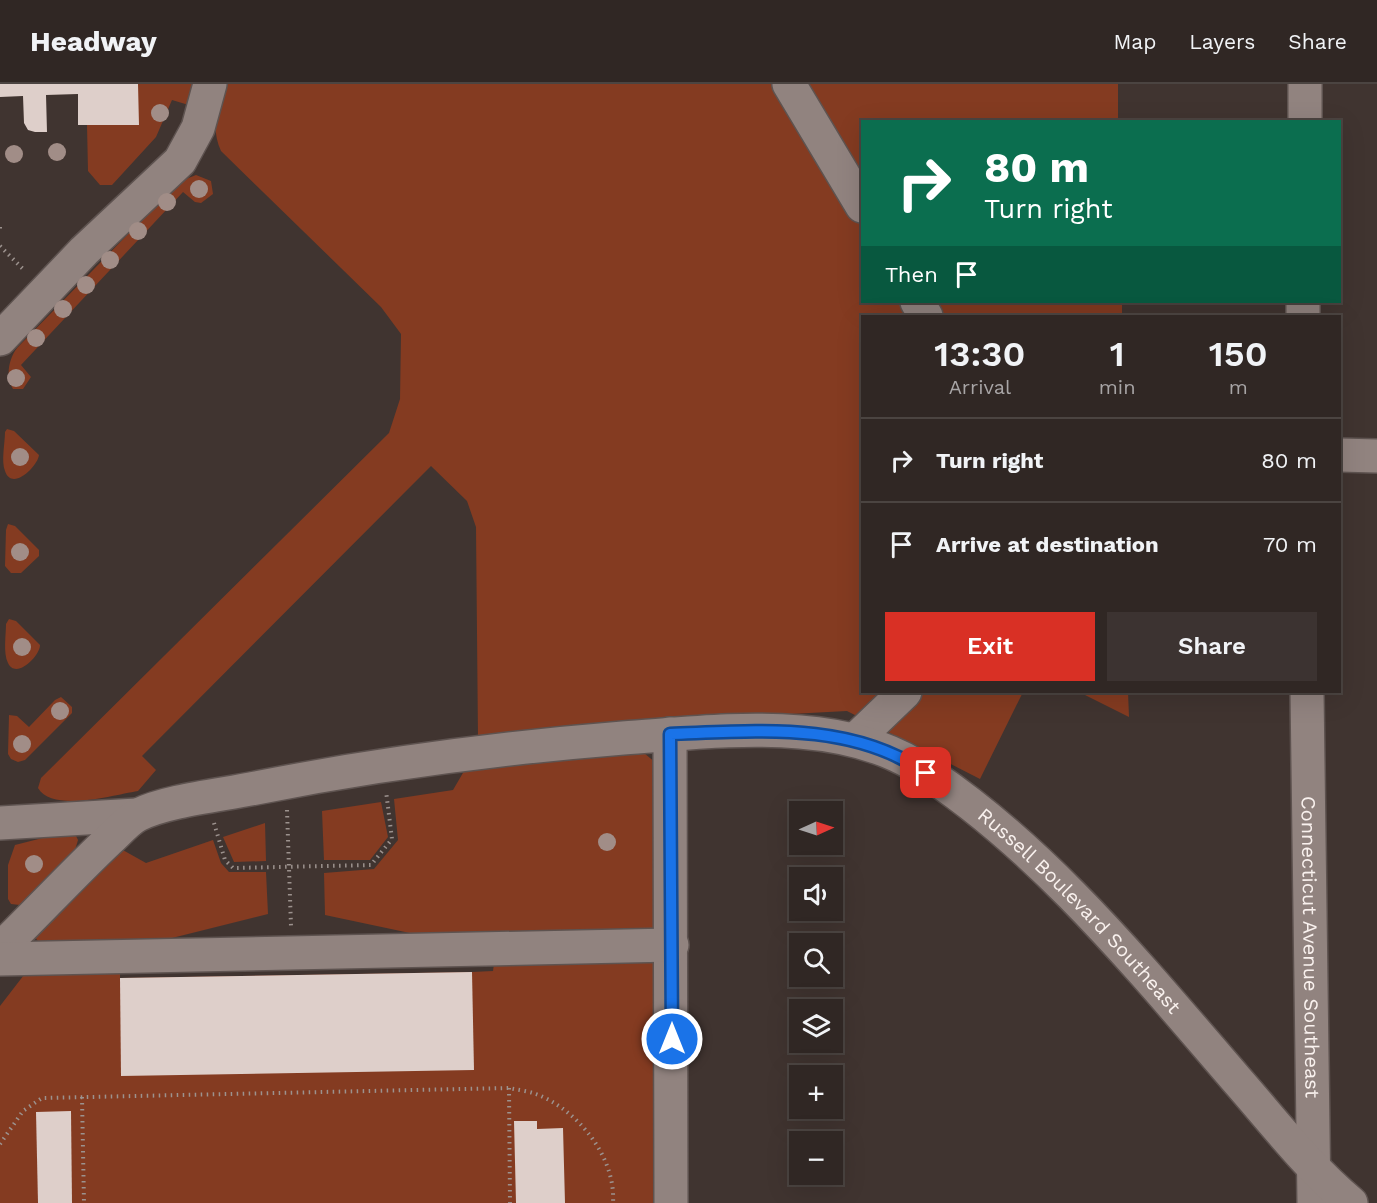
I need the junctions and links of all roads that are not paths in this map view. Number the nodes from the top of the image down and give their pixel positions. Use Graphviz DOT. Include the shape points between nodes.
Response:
graph roads {
  1 [pos="210,84"];
  2 [pos="789,84"];
  3 [pos="1305,84"];
  4 [pos="1305,120"];
  5 [pos="861,204"];
  6 [pos="0,339"];
  7 [pos="1341,455"];
  8 [pos="1377,456"];
  9 [pos="904,693"];
  10 [pos="1307,693"];
  11 [pos="670,734"];
  12 [pos="855,740"];
  13 [pos="137,815"];
  14 [pos="0,824"];
  15 [pos="672,945"];
  16 [pos="0,949"];
  17 [pos="0,959"];
  18 [pos="1312,1166"];
  19 [pos="671,1203"];
  20 [pos="1314,1203"];
  21 [pos="1351,1203"];
  1 -- 6 [label="street" via="198,128 180,161 84,251"];
  2 -- 5 [label="street"];
  3 -- 4 [label="street"];
  7 -- 8 [label="street"];
  9 -- 12 [label="street"];
  10 -- 18 [label="street, Connecticut Avenue Southeast"];
  11 -- 12 [label="street, Russell Boulevard Southeast" via="767,730"];
  11 -- 13 [label="street, Russell Boulevard Southeast" via="535,746 383,767 286,782"];
  11 -- 15 [label="street"];
  12 -- 18 [label="street, Russell Boulevard Southeast" via="913,764 1034,860 1158,988"];
  13 -- 14 [label="street, Russell Boulevard Southeast"];
  13 -- 16 [label="street"];
  15 -- 17 [label="street"];
  15 -- 19 [label="street"];
  18 -- 20 [label="street, Connecticut Avenue Southeast"];
  18 -- 21 [label="street, Russell Boulevard Southeast"];
}
